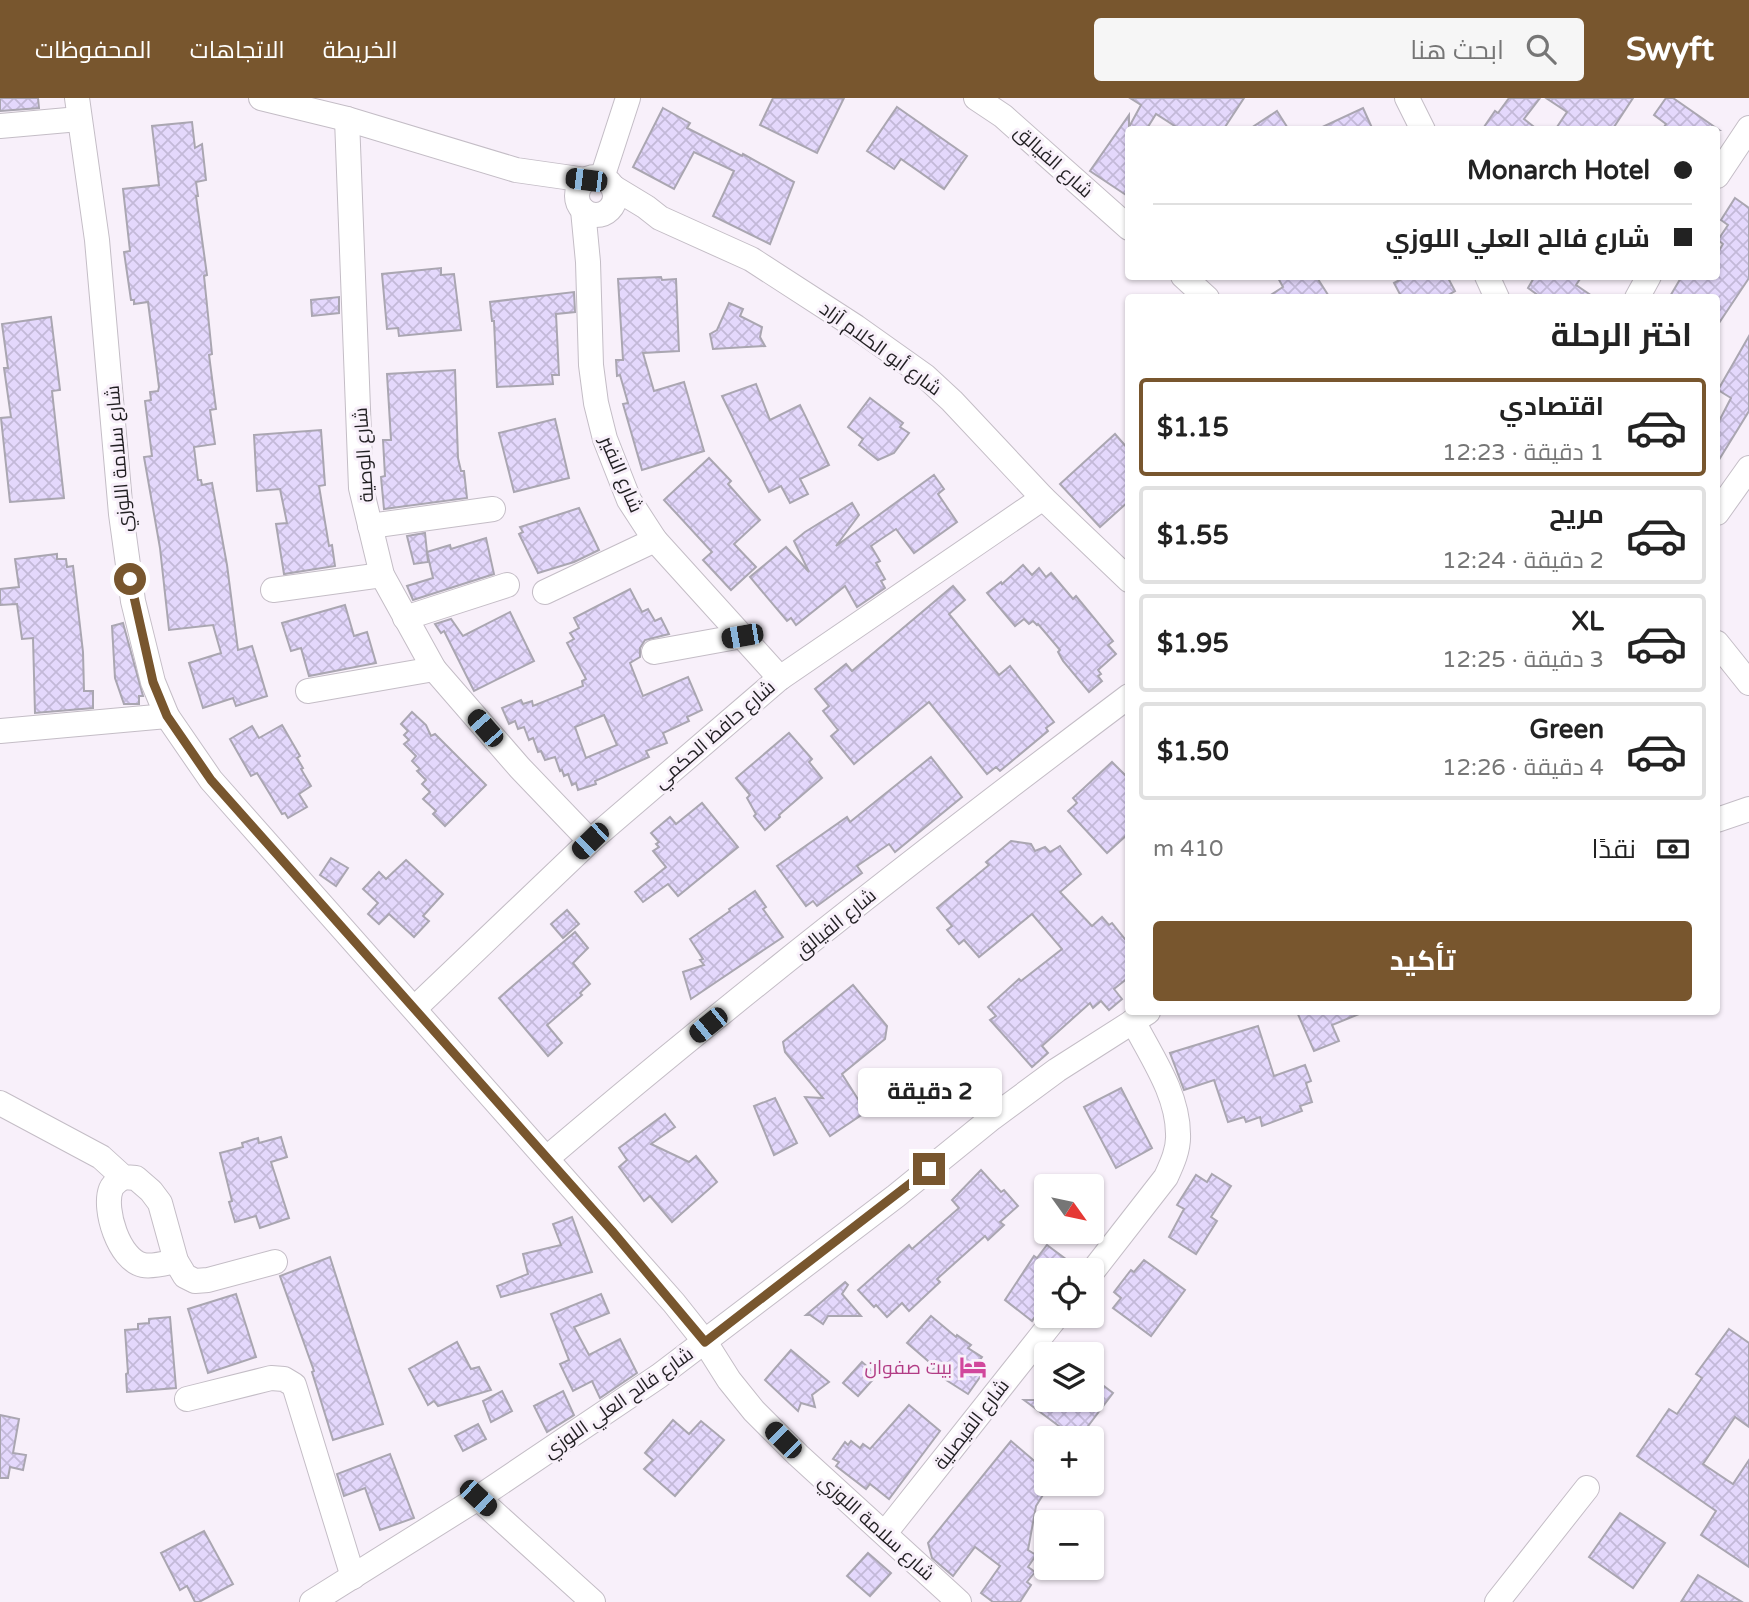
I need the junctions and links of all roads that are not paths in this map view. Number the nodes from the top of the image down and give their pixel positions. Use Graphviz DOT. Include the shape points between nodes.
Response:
graph roads {
  1 [pos="261,98"];
  2 [pos="628,98"];
  3 [pos="976,98"];
  4 [pos="1407,98"];
  5 [pos="1006,107"];
  6 [pos="78,109"];
  7 [pos="348,119"];
  8 [pos="0,126"];
  9 [pos="1421,126"];
  10 [pos="1749,128"];
  11 [pos="1720,172"];
  12 [pos="597,197"];
  13 [pos="1125,224"];
  14 [pos="1187,280"];
  15 [pos="1203,294"];
  16 [pos="1749,468"];
  17 [pos="1042,498"];
  18 [pos="493,509"];
  19 [pos="1720,509"];
  20 [pos="370,526"];
  21 [pos="655,540"];
  22 [pos="382,575"];
  23 [pos="1125,576"];
  24 [pos="507,585"];
  25 [pos="273,590"];
  26 [pos="545,592"];
  27 [pos="405,618"];
  28 [pos="742,636"];
  29 [pos="1720,647"];
  30 [pos="654,652"];
  31 [pos="434,669"];
  32 [pos="780,678"];
  33 [pos="1749,683"];
  34 [pos="308,691"];
  35 [pos="1125,699"];
  36 [pos="167,716"];
  37 [pos="0,731"];
  38 [pos="1749,809"];
  39 [pos="1720,819"];
  40 [pos="590,841"];
  41 [pos="415,1008"];
  42 [pos="1141,1016"];
  43 [pos="0,1103"];
  44 [pos="547,1158"];
  45 [pos="123,1177"];
  46 [pos="1103,1258"];
  47 [pos="176,1261"];
  48 [pos="275,1262"];
  49 [pos="1047,1328"];
  50 [pos="705,1342"];
  51 [pos="187,1399"];
  52 [pos="1587,1488"];
  53 [pos="478,1498"];
  54 [pos="885,1533"];
  55 [pos="353,1577"];
  56 [pos="312,1602"];
  57 [pos="593,1602"];
  58 [pos="959,1602"];
  59 [pos="1497,1602"];
  1 -- 7 [label="street, شارع أبو الكلام آزاد"];
  2 -- 12 [label="street, شارع النفير"];
  3 -- 5 [label="street, شارع الفيالق"];
  4 -- 9 [label="street"];
  5 -- 13 [label="street, شارع الفيالق"];
  6 -- 8 [label="street"];
  6 -- 36 [label="street, شارع سلامة اللوزي" via="97,240 133,601 153,682"];
  7 -- 12 [label="street, شارع أبو الكلام آزاد"];
  7 -- 20 [label="street, شارع الوصية" via="361,488"];
  10 -- 11 [label="street"];
  12 -- 17 [label="street, شارع أبو الكلام آزاد" via="643,217 660,218 751,259 856,327 953,401"];
  12 -- 21 [label="street, شارع النفير" via="588,262 596,403 629,499"];
  14 -- 15 [label="street"];
  16 -- 19 [label="street"];
  17 -- 23 [label="street, شارع أبو الكلام آزاد"];
  17 -- 32 [label="street, شارع حافظ الحكمي"];
  18 -- 20 [label="street"];
  20 -- 22 [label="street, شارع الوصية"];
  21 -- 26 [label="street"];
  21 -- 28 [label="street, شارع النفير"];
  22 -- 25 [label="street"];
  22 -- 27 [label="street, شارع الوصية"];
  24 -- 27 [label="street"];
  27 -- 31 [label="street, شارع الوصية"];
  28 -- 30 [label="street"];
  28 -- 32 [label="street, شارع النفير"];
  29 -- 33 [label="street"];
  31 -- 34 [label="street"];
  31 -- 40 [label="street, شارع الوصية"];
  32 -- 40 [label="street, شارع حافظ الحكمي"];
  35 -- 44 [label="street, شارع الفيالق" via="839,920"];
  36 -- 37 [label="street"];
  36 -- 41 [label="street, شارع سلامة اللوزي" via="211,780"];
  38 -- 39 [label="street"];
  40 -- 41 [label="street, شارع حافظ الحكمي"];
  41 -- 44 [label="street, شارع سلامة اللوزي"];
  42 -- 46 [label="street" via="1169,1091 1179,1135 1166,1177"];
  42 -- 50 [label="street, شارع فالح العلي اللوزي" via="992,1118"];
  43 -- 45 [label="street" via="101,1157"];
  44 -- 50 [label="street, شارع سلامة اللوزي"];
  45 -- 47 [label="street" via="143,1184 160,1203"];
  45 -- 47 [label="street" via="111,1189 110,1202 125,1253 143,1265"];
  47 -- 48 [label="street" via="195,1281"];
  49 -- 54 [label="street, شارع الفيصلية"];
  50 -- 53 [label="street, شارع فالح العلي اللوزي"];
  50 -- 54 [label="street, شارع سلامة اللوزي" via="754,1411"];
  51 -- 55 [label="street" via="271,1378 293,1385"];
  52 -- 59 [label="street"];
  53 -- 55 [label="street, شارع فالح العلي اللوزي"];
  53 -- 57 [label="street"];
  54 -- 58 [label="street, شارع سلامة اللوزي"];
  55 -- 56 [label="street, شارع فالح العلي اللوزي"];
}
